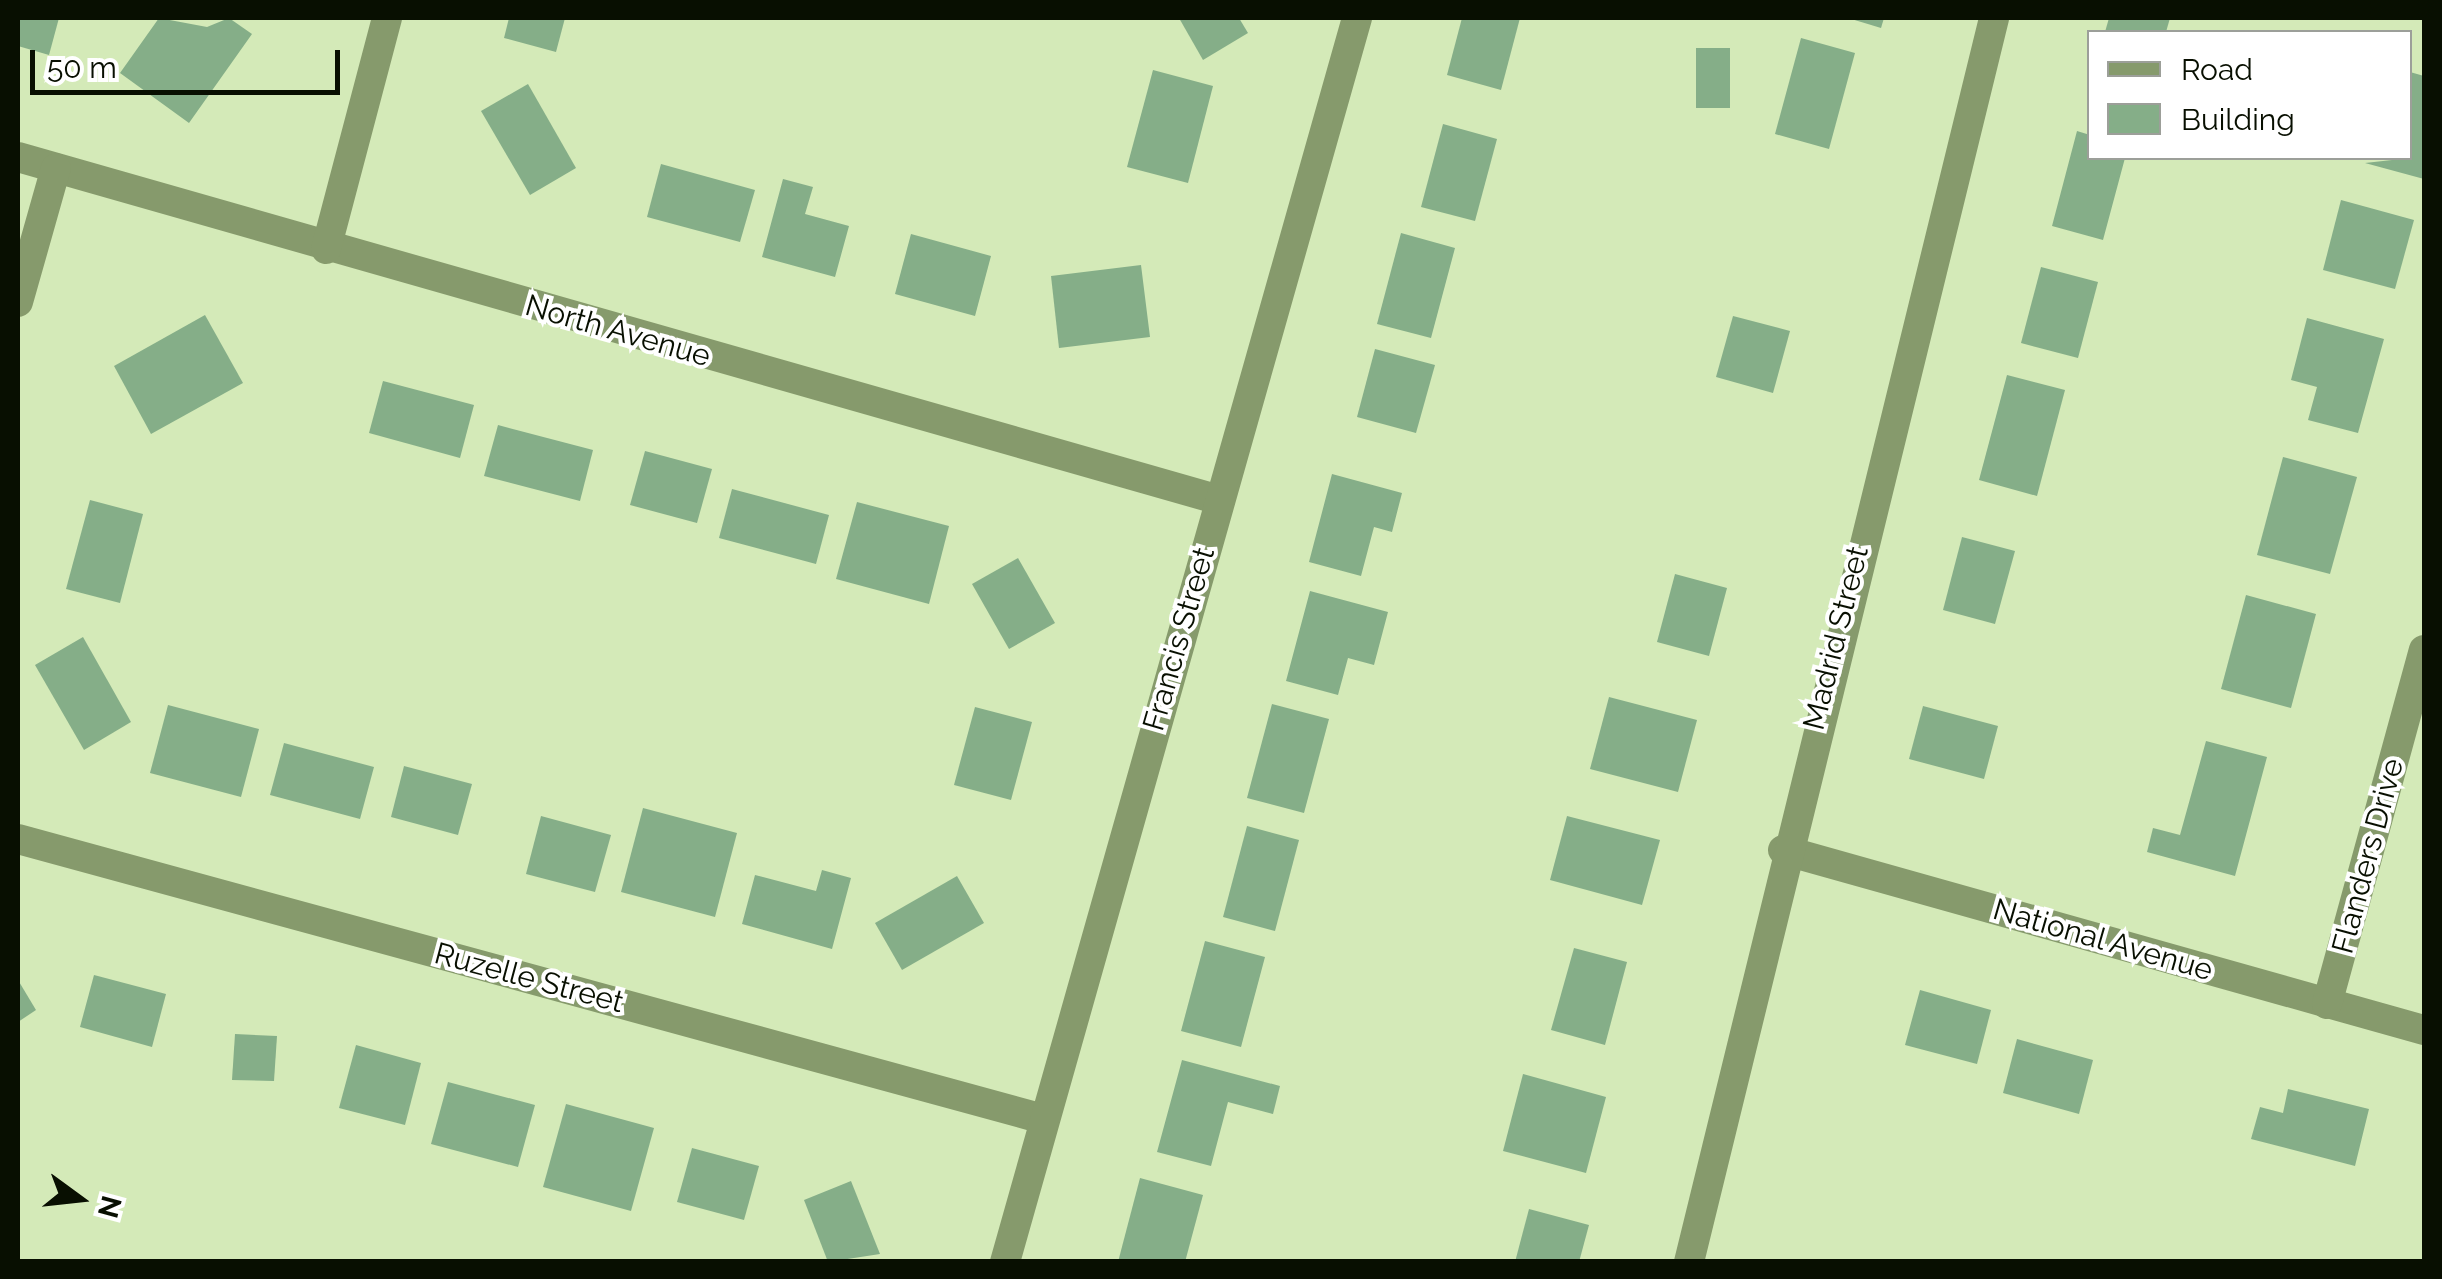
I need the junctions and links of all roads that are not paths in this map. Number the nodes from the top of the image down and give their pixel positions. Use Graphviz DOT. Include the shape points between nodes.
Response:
graph roads {
  1 [pos="387,18"];
  2 [pos="1356,18"];
  3 [pos="1994,18"];
  4 [pos="18,157"];
  5 [pos="56,168"];
  6 [pos="326,249"];
  7 [pos="18,302"];
  8 [pos="1220,500"];
  9 [pos="2424,650"];
  10 [pos="18,838"];
  11 [pos="1783,850"];
  12 [pos="2328,1004"];
  13 [pos="2424,1030"];
  14 [pos="1040,1118"];
  15 [pos="1006,1262"];
  16 [pos="1689,1262"];
  1 -- 6 [label="street"];
  2 -- 8 [label="street, Francis Street"];
  3 -- 11 [label="street, Madrid Street"];
  4 -- 5 [label="street, North Avenue"];
  5 -- 6 [label="street, North Avenue"];
  5 -- 7 [label="street"];
  6 -- 8 [label="street, North Avenue"];
  8 -- 14 [label="street, Francis Street"];
  9 -- 12 [label="street, Flanders Drive"];
  10 -- 14 [label="street, Ruzelle Street"];
  11 -- 12 [label="street, National Avenue"];
  11 -- 16 [label="street, Madrid Street"];
  12 -- 13 [label="street, National Avenue"];
  14 -- 15 [label="street, Francis Street"];
}
